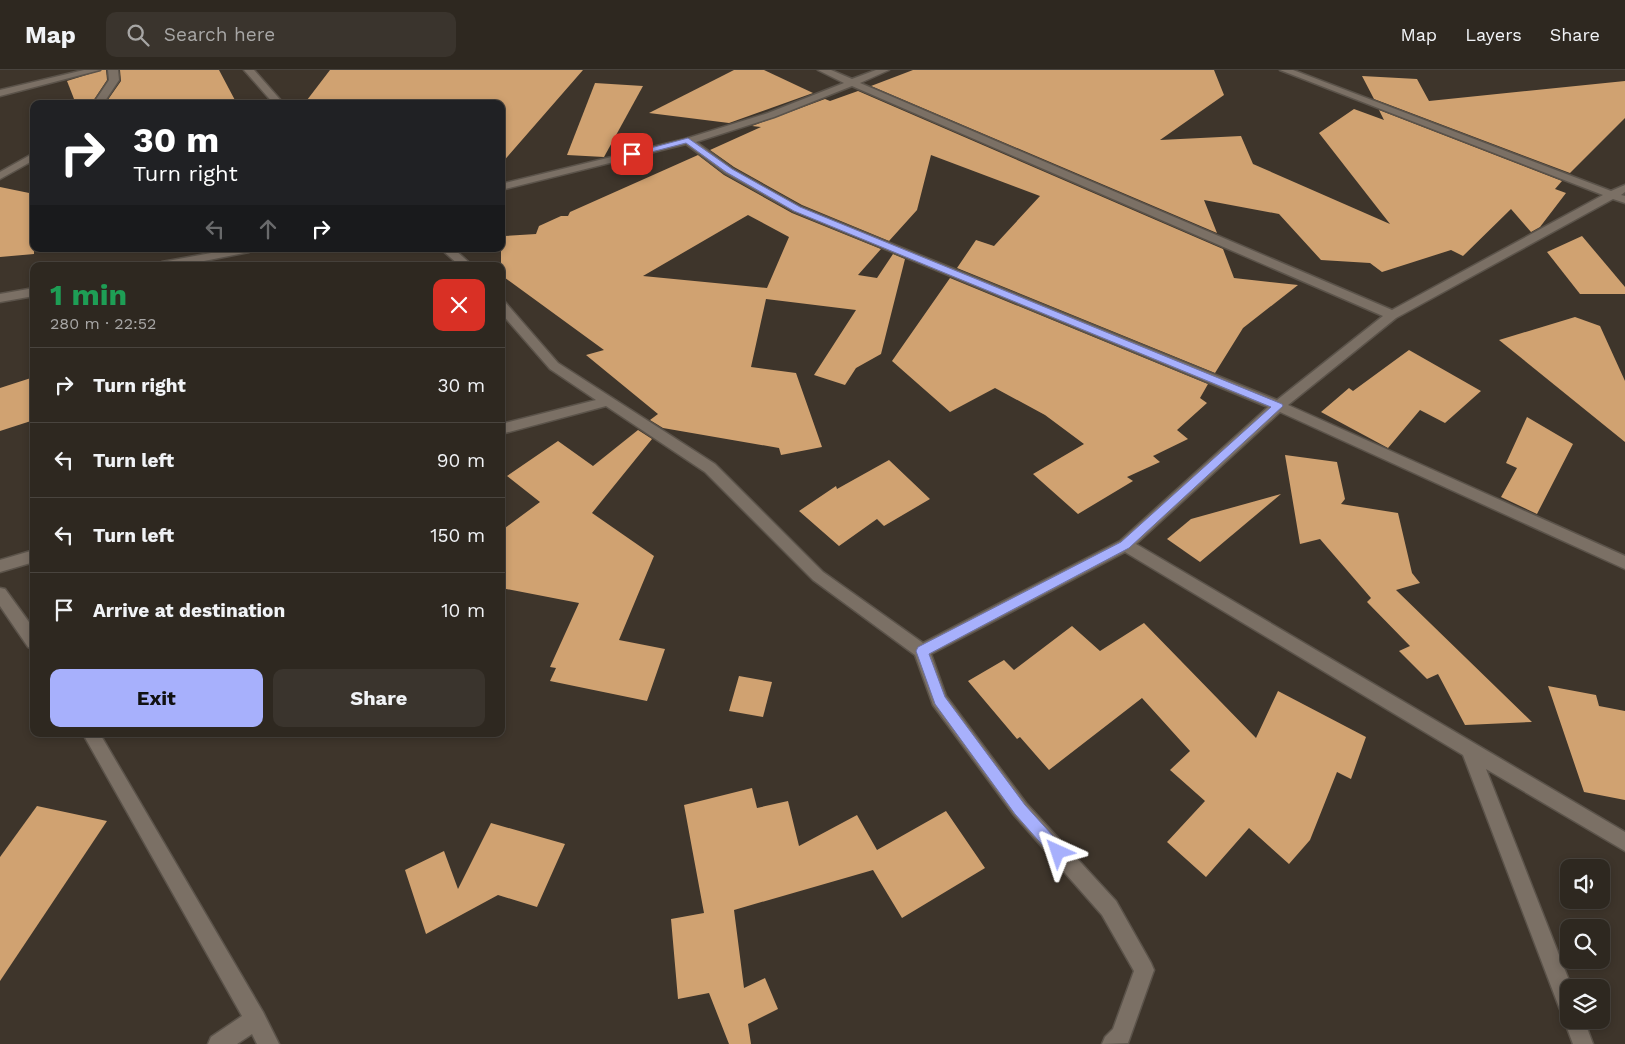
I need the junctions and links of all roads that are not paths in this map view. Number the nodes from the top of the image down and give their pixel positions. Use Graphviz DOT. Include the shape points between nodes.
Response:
graph roads {
  1 [pos="96,70"];
  2 [pos="113,70"];
  3 [pos="249,70"];
  4 [pos="823,70"];
  5 [pos="884,70"];
  6 [pos="1285,70"];
  7 [pos="854,82"];
  8 [pos="0,93"];
  9 [pos="101,100"];
  10 [pos="275,100"];
  11 [pos="688,141"];
  12 [pos="30,158"];
  13 [pos="0,176"];
  14 [pos="505,186"];
  15 [pos="1621,194"];
  16 [pos="234,252"];
  17 [pos="451,252"];
  18 [pos="182,262"];
  19 [pos="462,262"];
  20 [pos="30,293"];
  21 [pos="0,298"];
  22 [pos="505,310"];
  23 [pos="1392,316"];
  24 [pos="608,400"];
  25 [pos="1278,406"];
  26 [pos="505,428"];
  27 [pos="1125,545"];
  28 [pos="30,557"];
  29 [pos="1624,561"];
  30 [pos="0,566"];
  31 [pos="0,594"];
  32 [pos="30,636"];
  33 [pos="922,651"];
  34 [pos="93,737"];
  35 [pos="1470,750"];
  36 [pos="1625,842"];
  37 [pos="1560,984"];
  38 [pos="256,1019"];
  39 [pos="1577,1029"];
  40 [pos="218,1044"];
  41 [pos="269,1044"];
  42 [pos="1112,1044"];
  43 [pos="1583,1044"];
  1 -- 8 [label="street"];
  2 -- 9 [label="street" via="114,80"];
  3 -- 10 [label="street"];
  4 -- 7 [label="street"];
  5 -- 7 [label="street"];
  6 -- 15 [label="street"];
  7 -- 11 [label="street" via="770,115"];
  7 -- 23 [label="street"];
  11 -- 14 [label="street"];
  11 -- 25 [label="street" via="729,170 797,209"];
  12 -- 13 [label="street"];
  15 -- 23 [label="street"];
  16 -- 18 [label="street"];
  17 -- 19 [label="street"];
  20 -- 21 [label="street"];
  22 -- 24 [label="street" via="554,366"];
  23 -- 25 [label="street"];
  24 -- 26 [label="street"];
  24 -- 33 [label="street" via="710,468 818,576"];
  25 -- 27 [label="street"];
  25 -- 29 [label="street"];
  27 -- 33 [label="street"];
  27 -- 35 [label="street"];
  28 -- 30 [label="street"];
  31 -- 32 [label="street"];
  33 -- 42 [label="street" via="939,700 1020,809 1109,908 1144,970 1121,1036"];
  34 -- 38 [label="street"];
  35 -- 36 [label="street"];
  35 -- 37 [label="street"];
  38 -- 40 [label="street"];
  38 -- 41 [label="street"];
  39 -- 43 [label="street"];
}
